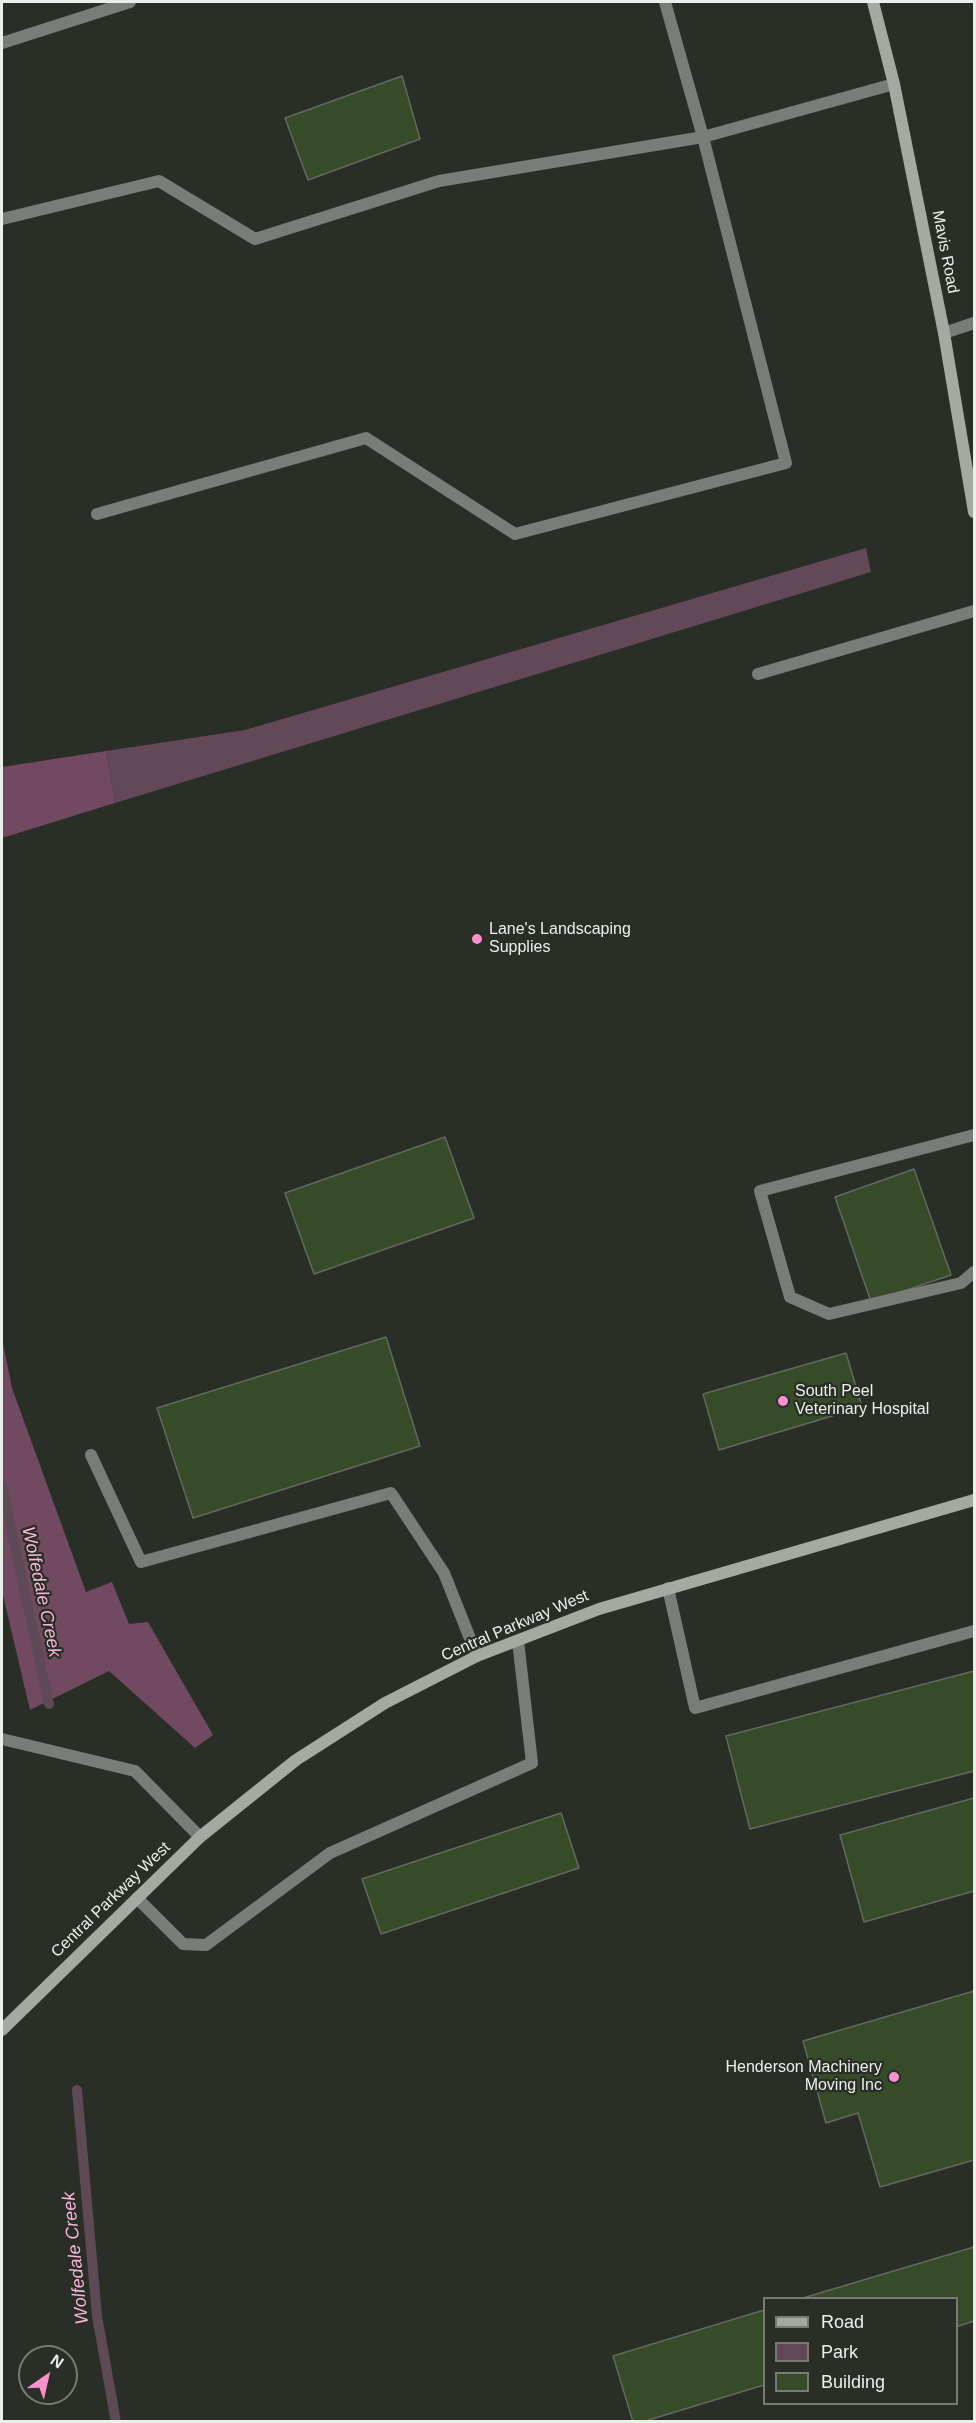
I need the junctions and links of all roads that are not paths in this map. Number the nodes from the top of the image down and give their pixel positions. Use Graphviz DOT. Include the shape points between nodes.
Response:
graph roads {
  1 [pos="130,2"];
  2 [pos="665,2"];
  3 [pos="873,2"];
  4 [pos="2,43"];
  5 [pos="894,84"];
  6 [pos="703,137"];
  7 [pos="2,219"];
  8 [pos="975,323"];
  9 [pos="944,333"];
  10 [pos="975,512"];
  11 [pos="97,514"];
  12 [pos="975,611"];
  13 [pos="758,674"];
  14 [pos="975,1135"];
  15 [pos="975,1272"];
  16 [pos="91,1455"];
  17 [pos="975,1500"];
  18 [pos="668,1588"];
  19 [pos="975,1631"];
  20 [pos="518,1641"];
  21 [pos="477,1656"];
  22 [pos="2,1739"];
  23 [pos="200,1837"];
  24 [pos="137,1898"];
  25 [pos="2,2030"];
  1 -- 4 [label="lane"];
  2 -- 6 [label="lane"];
  3 -- 5 [label="street, Mavis Road"];
  5 -- 6 [label="lane"];
  5 -- 9 [label="street, Mavis Road"];
  6 -- 7 [label="lane" via="439,181 255,239 159,181"];
  6 -- 11 [label="lane" via="786,463 515,534 366,438"];
  8 -- 9 [label="lane"];
  9 -- 10 [label="street, Mavis Road"];
  12 -- 13 [label="lane"];
  14 -- 15 [label="lane" via="760,1191 790,1298 829,1314 961,1283"];
  16 -- 21 [label="lane" via="141,1562 391,1493 444,1574"];
  17 -- 18 [label="street, Central Parkway West"];
  18 -- 19 [label="lane" via="695,1708"];
  18 -- 20 [label="street, Central Parkway West" via="599,1609"];
  20 -- 21 [label="street, Central Parkway West"];
  20 -- 24 [label="lane" via="532,1763 330,1853 206,1945 183,1944"];
  21 -- 23 [label="street, Central Parkway West" via="385,1703 296,1760"];
  22 -- 23 [label="lane" via="135,1771"];
  23 -- 24 [label="street, Central Parkway West"];
  24 -- 25 [label="street, Central Parkway West"];
}
